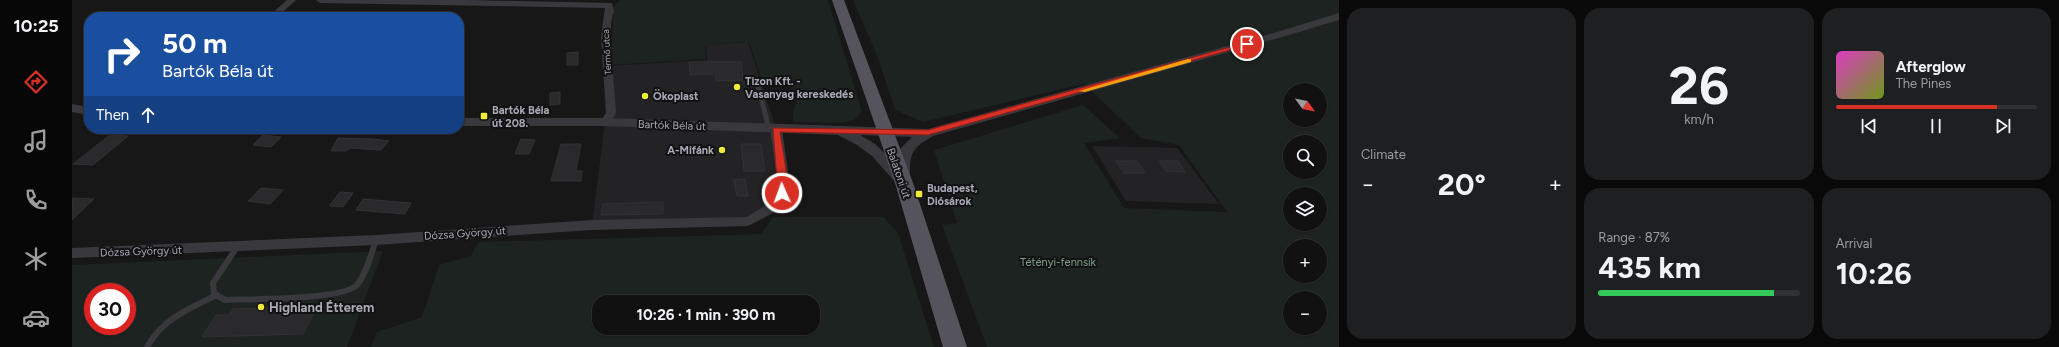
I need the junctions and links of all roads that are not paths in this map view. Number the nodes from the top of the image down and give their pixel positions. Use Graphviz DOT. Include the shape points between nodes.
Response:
graph roads {
  1 [pos="292,0"];
  2 [pos="320,0"];
  3 [pos="838,0"];
  4 [pos="278,12"];
  5 [pos="1339,16"];
  6 [pos="757,81"];
  7 [pos="72,108"];
  8 [pos="84,110"];
  9 [pos="464,122"];
  10 [pos="605,122"];
  11 [pos="773,129"];
  12 [pos="834,131"];
  13 [pos="884,131"];
  14 [pos="928,133"];
  15 [pos="904,183"];
  16 [pos="376,240"];
  17 [pos="237,247"];
  18 [pos="72,253"];
  19 [pos="217,295"];
  20 [pos="147,347"];
  21 [pos="954,347"];
  1 -- 4 [label="street"];
  2 -- 10 [label="street, Termő utca" via="609,5 606,38 611,113"];
  3 -- 13 [label="main road, Balatoni út"];
  5 -- 14 [label="street" via="1255,42"];
  6 -- 11 [label="lane"];
  7 -- 8 [label="street"];
  9 -- 10 [label="street, Bartók Béla út"];
  10 -- 11 [label="street, Bartók Béla út"];
  11 -- 12 [label="street, Bartók Béla út"];
  11 -- 16 [label="street, Dózsa György út" via="783,182 782,193 762,215 748,221 592,225"];
  12 -- 13 [label="street, Bartók Béla út"];
  12 -- 15 [label="street" via="865,143 884,159"];
  13 -- 14 [label="street"];
  13 -- 15 [label="main road, Balatoni út"];
  14 -- 15 [label="street" via="905,150 902,160"];
  15 -- 21 [label="main road, Balatoni út"];
  16 -- 17 [label="street, Dózsa György út"];
  16 -- 19 [label="lane" via="360,281 354,288 343,292 225,300"];
  17 -- 18 [label="street, Dózsa György út"];
  17 -- 19 [label="lane" via="213,283 214,294"];
  19 -- 20 [label="lane" via="186,309 165,324"];
}
